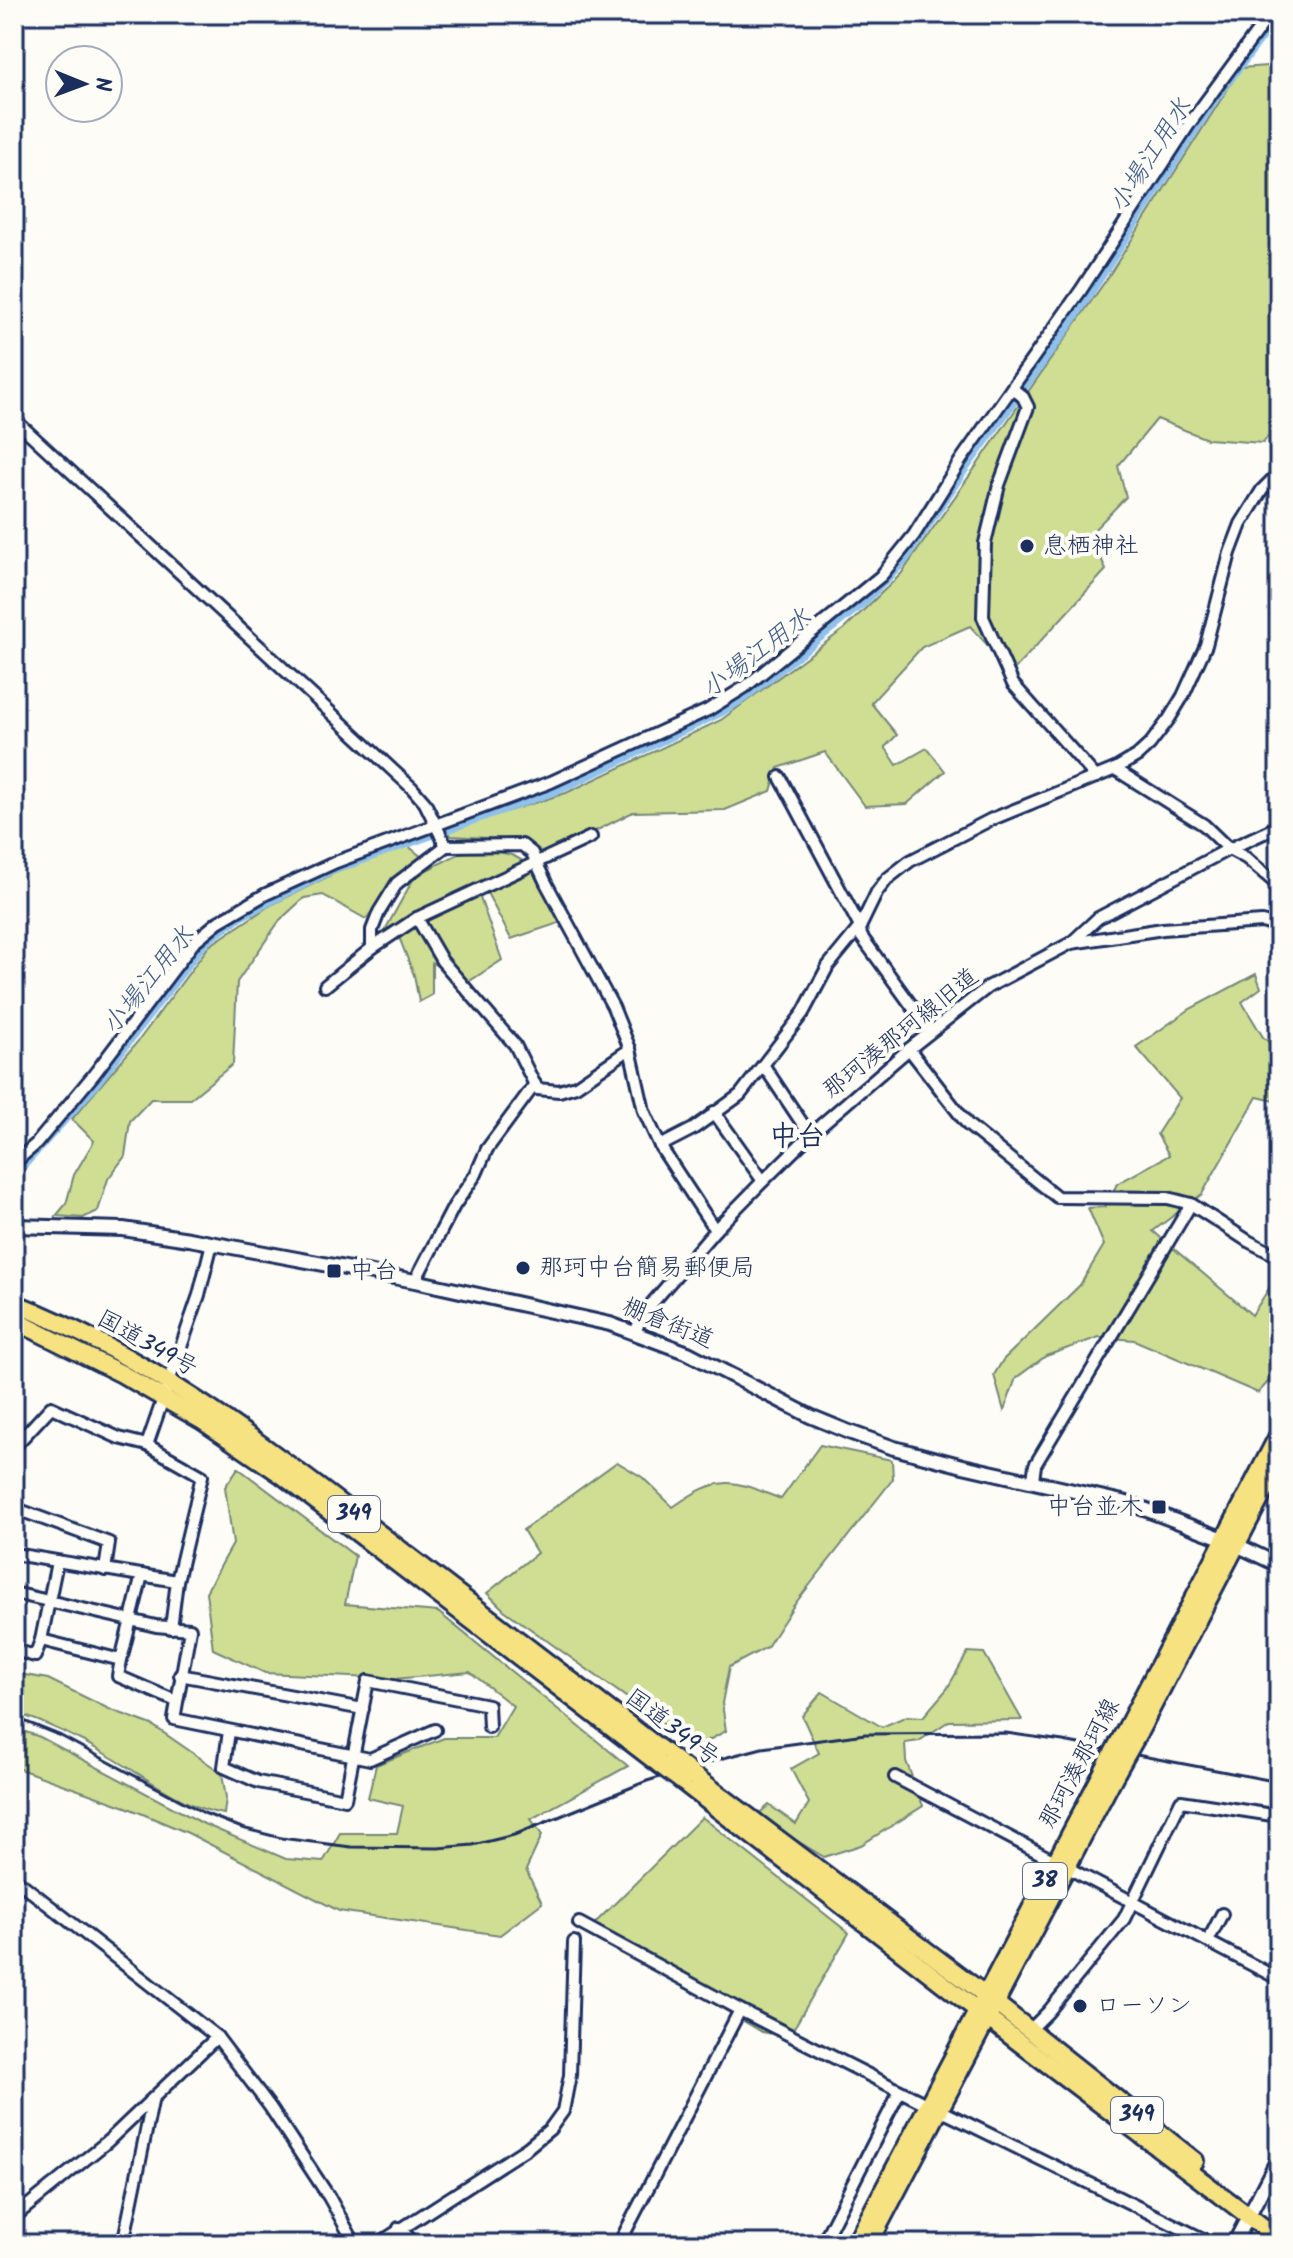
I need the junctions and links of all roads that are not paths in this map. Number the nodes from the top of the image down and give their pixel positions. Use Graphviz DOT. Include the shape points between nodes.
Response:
graph roads {
  1 [pos="1270,14"];
  2 [pos="1017,392"];
  3 [pos="14,419"];
  4 [pos="1279,478"];
  5 [pos="1115,769"];
  6 [pos="780,777"];
  7 [pos="1096,777"];
  8 [pos="1279,826"];
  9 [pos="441,834"];
  10 [pos="591,837"];
  11 [pos="1229,849"];
  12 [pos="537,863"];
  13 [pos="1279,886"];
  14 [pos="417,918"];
  15 [pos="860,927"];
  16 [pos="1279,927"];
  17 [pos="1071,943"];
  18 [pos="372,948"];
  19 [pos="325,986"];
  20 [pos="930,1031"];
  21 [pos="630,1049"];
  22 [pos="909,1049"];
  23 [pos="764,1066"];
  24 [pos="535,1084"];
  25 [pos="714,1112"];
  26 [pos="810,1135"];
  27 [pos="660,1146"];
  28 [pos="14,1163"];
  29 [pos="763,1181"];
  30 [pos="1191,1204"];
  31 [pos="14,1226"];
  32 [pos="715,1230"];
  33 [pos="212,1243"];
  34 [pos="1279,1257"];
  35 [pos="415,1281"];
  36 [pos="14,1303"];
  37 [pos="14,1320"];
  38 [pos="635,1333"];
  39 [pos="170,1382"];
  40 [pos="164,1398"];
  41 [pos="1279,1434"];
  42 [pos="147,1445"];
  43 [pos="14,1447"];
  44 [pos="1279,1463"];
  45 [pos="1033,1480"];
  46 [pos="14,1508"];
  47 [pos="1230,1542"];
  48 [pos="14,1554"];
  49 [pos="57,1562"];
  50 [pos="1278,1564"];
  51 [pos="105,1570"];
  52 [pos="142,1575"];
  53 [pos="177,1581"];
  54 [pos="14,1593"];
  55 [pos="51,1601"];
  56 [pos="131,1620"];
  57 [pos="171,1628"];
  58 [pos="41,1640"];
  59 [pos="14,1650"];
  60 [pos="121,1660"];
  61 [pos="180,1675"];
  62 [pos="176,1701"];
  63 [pos="363,1709"];
  64 [pos="489,1727"];
  65 [pos="435,1730"];
  66 [pos="229,1731"];
  67 [pos="353,1757"];
  68 [pos="665,1761"];
  69 [pos="895,1777"];
  70 [pos="1279,1816"];
  71 [pos="1062,1863"];
  72 [pos="14,1878"];
  73 [pos="1133,1901"];
  74 [pos="1222,1914"];
  75 [pos="579,1923"];
  76 [pos="1208,1941"];
  77 [pos="574,1942"];
  78 [pos="1279,1979"];
  79 [pos="986,2006"];
  80 [pos="740,2010"];
  81 [pos="1029,2031"];
  82 [pos="217,2037"];
  83 [pos="900,2091"];
  84 [pos="152,2102"];
  85 [pos="934,2108"];
  86 [pos="1279,2157"];
  87 [pos="1251,2211"];
  88 [pos="14,2217"];
  89 [pos="1279,2225"];
  90 [pos="399,2228"];
  91 [pos="1279,2239"];
  92 [pos="351,2241"];
  93 [pos="123,2244"];
  94 [pos="378,2244"];
  95 [pos="415,2244"];
  96 [pos="619,2244"];
  97 [pos="822,2244"];
  98 [pos="855,2244"];
  99 [pos="869,2244"];
  100 [pos="1213,2244"];
  101 [pos="1234,2244"];
  1 -- 2 [label="street" via="1190,123"];
  2 -- 7 [label="street" via="1028,407 999,485 985,543 983,617 1013,684"];
  2 -- 9 [label="street" via="961,460 881,576 745,687 708,710"];
  3 -- 9 [label="street" via="412,788"];
  4 -- 5 [label="street" via="1262,490 1241,524 1206,645 1183,696 1150,744"];
  5 -- 7 [label="street"];
  5 -- 11 [label="street" via="1204,825"];
  6 -- 15 [label="street"];
  7 -- 15 [label="street" via="990,820 910,861 877,892"];
  8 -- 11 [label="street"];
  9 -- 12 [label="street" via="522,845"];
  9 -- 18 [label="street" via="379,912"];
  9 -- 28 [label="street" via="336,862 218,922 195,941 95,1073"];
  10 -- 12 [label="street"];
  11 -- 13 [label="street"];
  11 -- 17 [label="street" via="1098,918"];
  12 -- 14 [label="street"];
  12 -- 21 [label="street"];
  14 -- 18 [label="street"];
  14 -- 24 [label="street" via="442,961 515,1045"];
  15 -- 20 [label="street" via="861,936"];
  15 -- 23 [label="street" via="828,966 803,1013"];
  16 -- 17 [label="street, 那珂湊那珂線旧道" via="1262,922 1163,929"];
  17 -- 20 [label="street, 那珂湊那珂線旧道" via="988,987"];
  18 -- 19 [label="street"];
  20 -- 22 [label="street, 那珂湊那珂線旧道"];
  21 -- 24 [label="street" via="567,1089 537,1089"];
  21 -- 27 [label="street" via="644,1111"];
  22 -- 26 [label="street, 那珂湊那珂線旧道"];
  22 -- 30 [label="street" via="968,1125 1057,1197 1168,1198"];
  23 -- 25 [label="street" via="740,1095"];
  23 -- 26 [label="street"];
  24 -- 35 [label="street" via="487,1149"];
  25 -- 27 [label="street"];
  25 -- 29 [label="street"];
  26 -- 29 [label="street, 那珂湊那珂線旧道"];
  27 -- 32 [label="street"];
  29 -- 32 [label="street, 那珂湊那珂線旧道"];
  30 -- 34 [label="street"];
  30 -- 45 [label="street" via="1035,1465"];
  31 -- 33 [label="street, 棚倉街道" via="123,1229"];
  32 -- 38 [label="street, 那珂湊那珂線旧道" via="642,1315"];
  33 -- 35 [label="street, 棚倉街道"];
  33 -- 39 [label="street"];
  35 -- 38 [label="street, 棚倉街道" via="570,1313"];
  36 -- 39 [label="main road, 国道349号 / 349"];
  37 -- 40 [label="main road, 国道349号 / 349"];
  38 -- 45 [label="street, 棚倉街道" via="688,1353 849,1432 894,1448"];
  39 -- 40 [label="street"];
  39 -- 68 [label="main road, 国道349号 / 349" via="270,1449"];
  40 -- 42 [label="street"];
  40 -- 68 [label="main road, 国道349号 / 349" via="282,1475"];
  41 -- 47 [label="main road, 那珂湊那珂線 / 38"];
  42 -- 43 [label="street" via="51,1407"];
  42 -- 53 [label="street" via="202,1476"];
  44 -- 47 [label="main road, 那珂湊那珂線 / 38"];
  45 -- 47 [label="street, 棚倉街道" via="1131,1504"];
  46 -- 51 [label="street" via="109,1543"];
  47 -- 50 [label="street, 棚倉街道"];
  47 -- 71 [label="main road, 那珂湊那珂線 / 38, bridge"];
  48 -- 49 [label="street"];
  49 -- 51 [label="street"];
  49 -- 55 [label="street"];
  51 -- 52 [label="street"];
  52 -- 53 [label="street"];
  52 -- 56 [label="street"];
  53 -- 57 [label="street"];
  54 -- 55 [label="street"];
  55 -- 56 [label="street"];
  55 -- 58 [label="street"];
  56 -- 57 [label="street"];
  56 -- 60 [label="street"];
  57 -- 61 [label="street" via="190,1629"];
  58 -- 59 [label="street" via="35,1656"];
  58 -- 60 [label="street"];
  60 -- 62 [label="street" via="118,1676"];
  61 -- 62 [label="street"];
  61 -- 63 [label="street"];
  62 -- 66 [label="street" via="174,1719"];
  63 -- 64 [label="street" via="368,1681 488,1705"];
  63 -- 67 [label="street"];
  65 -- 67 [label="street" via="370,1759"];
  66 -- 67 [label="street"];
  66 -- 67 [label="street" via="224,1767 258,1782 345,1799"];
  68 -- 79 [label="main road, 国道349号 / 349, bridge"];
  69 -- 71 [label="street"];
  70 -- 73 [label="street" via="1181,1801"];
  71 -- 73 [label="street"];
  71 -- 79 [label="main road, 那珂湊那珂線 / 38"];
  72 -- 82 [label="street"];
  73 -- 76 [label="street"];
  73 -- 81 [label="street" via="1124,1919"];
  74 -- 76 [label="street"];
  75 -- 80 [label="street"];
  76 -- 78 [label="street"];
  77 -- 90 [label="street" via="570,2075 563,2111 527,2148"];
  79 -- 81 [label="main road, 国道349号 / 349"];
  79 -- 85 [label="main road, 那珂湊那珂線 / 38"];
  79 -- 87 [label="main road, 国道349号 / 349"];
  80 -- 83 [label="street"];
  80 -- 96 [label="street"];
  81 -- 87 [label="main road, 国道349号 / 349"];
  82 -- 84 [label="street"];
  82 -- 92 [label="street" via="270,2107"];
  83 -- 85 [label="street"];
  83 -- 97 [label="street"];
  84 -- 88 [label="street"];
  84 -- 93 [label="street"];
  85 -- 98 [label="main road, 那珂湊那珂線 / 38"];
  85 -- 99 [label="main road, 那珂湊那珂線 / 38"];
  85 -- 100 [label="street"];
  86 -- 87 [label="street"];
  87 -- 89 [label="main road, 国道349号 / 349"];
  87 -- 91 [label="main road, 国道349号 / 349"];
  87 -- 101 [label="street"];
  90 -- 94 [label="street"];
  90 -- 95 [label="street"];
}
